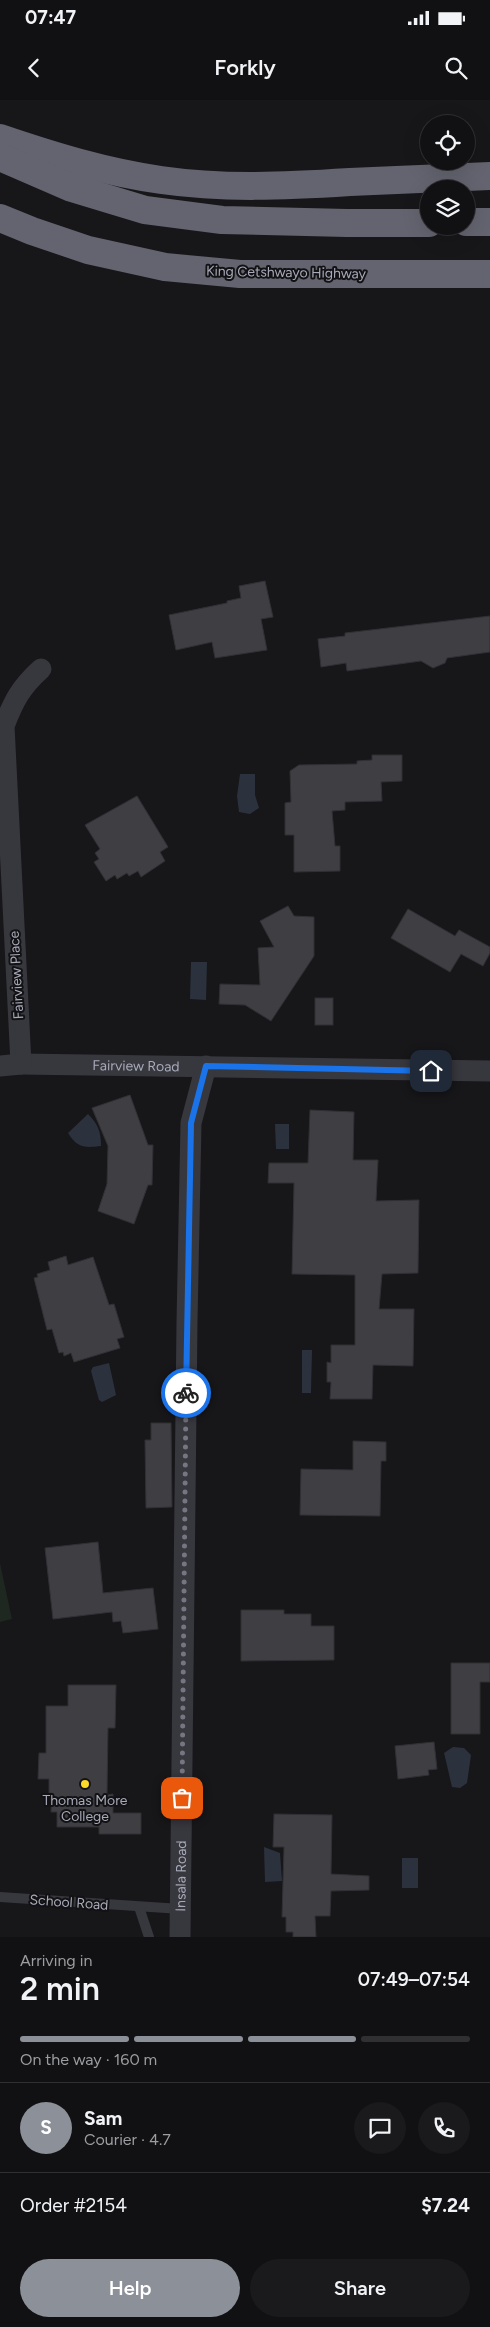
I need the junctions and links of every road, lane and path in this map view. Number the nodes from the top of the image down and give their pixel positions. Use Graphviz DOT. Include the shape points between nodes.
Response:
graph roads {
  1 [pos="0,138"];
  2 [pos="0,157"];
  3 [pos="490,176"];
  4 [pos="0,218"];
  5 [pos="475,222"];
  6 [pos="490,222"];
  7 [pos="420,223"];
  8 [pos="490,274"];
  9 [pos="41,669"];
  10 [pos="2,726"];
  11 [pos="10,1065"];
  12 [pos="206,1066"];
  13 [pos="490,1071"];
  14 [pos="0,1897"];
  15 [pos="138,1907"];
  16 [pos="181,1909"];
  17 [pos="149,1937"];
  18 [pos="180,1937"];
  1 -- 3 [label="highway" via="108,171 208,184 280,186"];
  2 -- 7 [label="highway" via="69,187 145,210 222,220"];
  4 -- 8 [label="highway, King Cetshwayo Highway" via="88,250 165,267 240,274"];
  5 -- 6 [label="highway"];
  9 -- 10 [label="street, Fairview Place" via="24,684"];
  10 -- 11 [label="street, Fairview Place"];
  11 -- 12 [label="street, Fairview Road"];
  12 -- 13 [label="street, Fairview Road"];
  12 -- 16 [label="street, Insala Road" via="191,1123"];
  14 -- 15 [label="lane, School Road"];
  15 -- 16 [label="lane, School Road"];
  15 -- 17 [label="lane"];
  16 -- 18 [label="street, Insala Road"];
}
